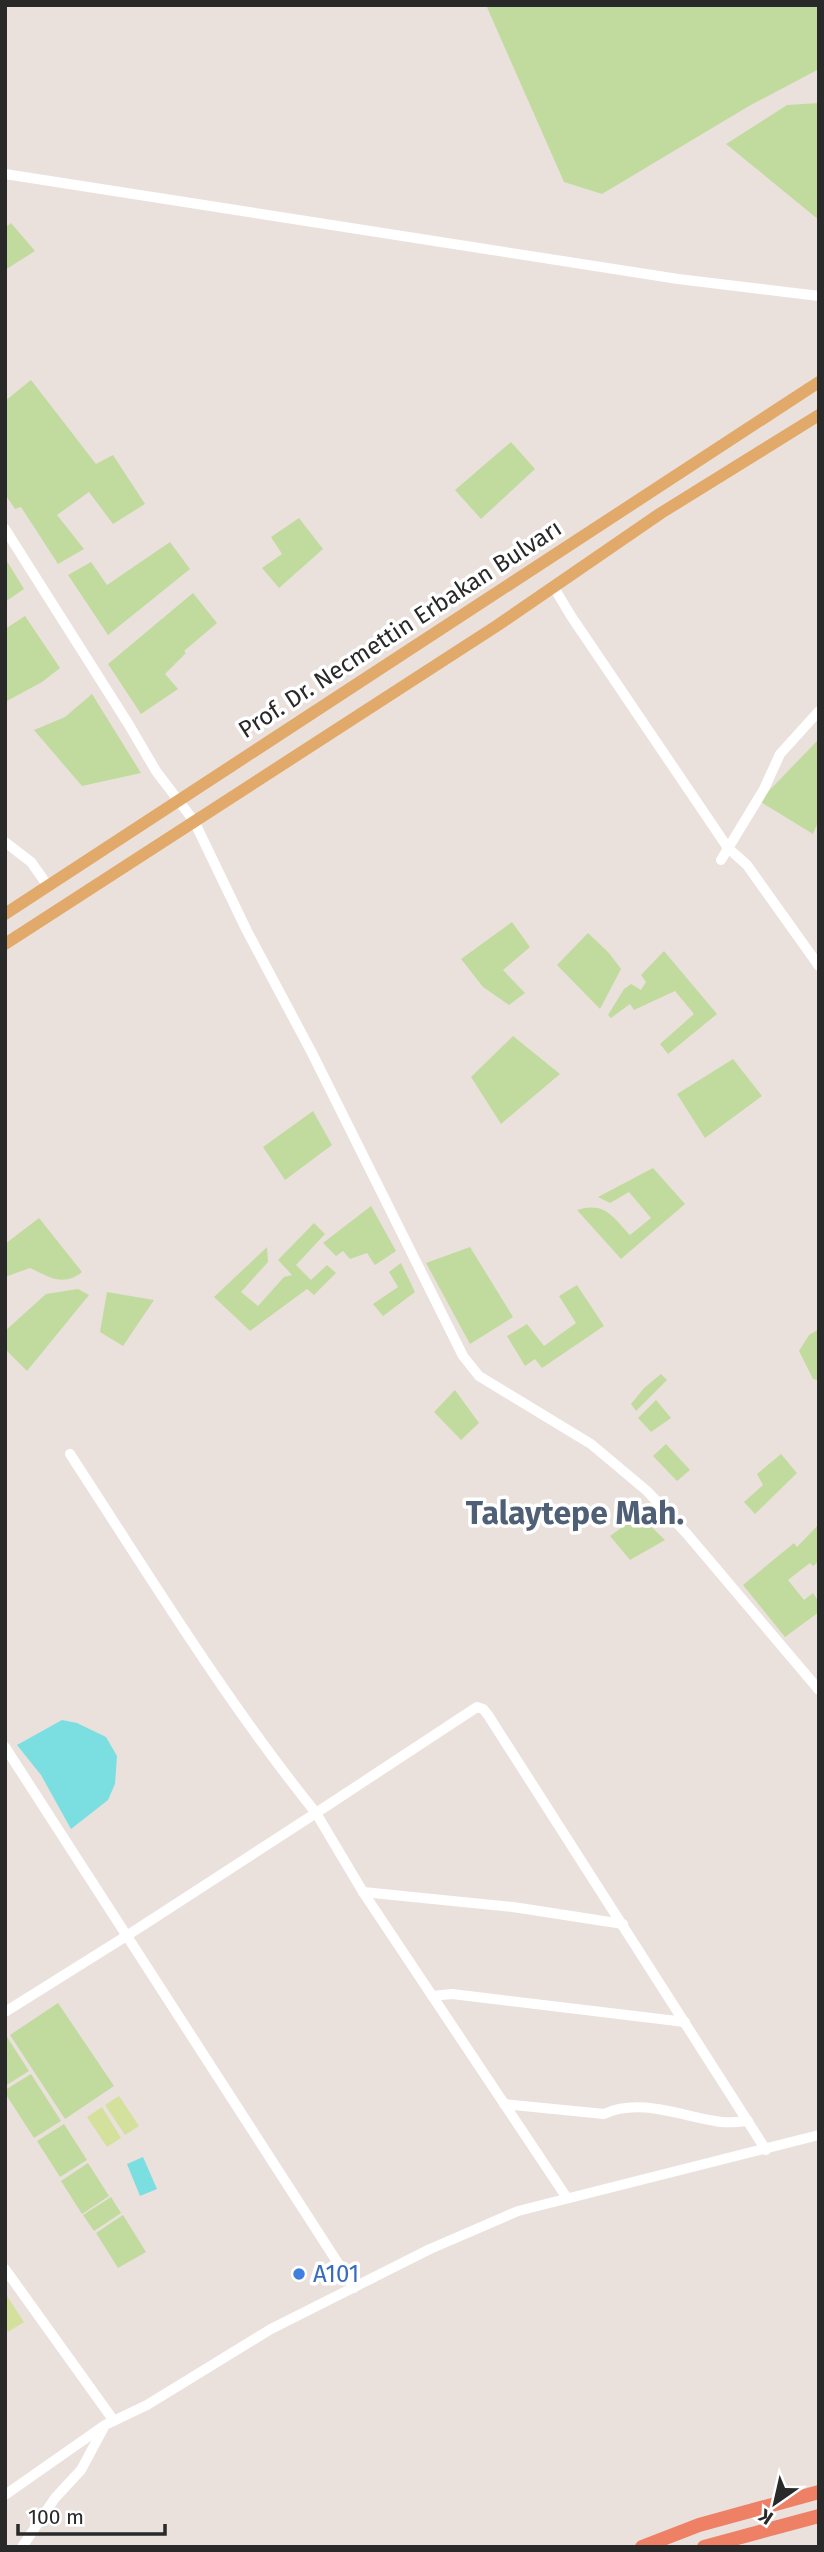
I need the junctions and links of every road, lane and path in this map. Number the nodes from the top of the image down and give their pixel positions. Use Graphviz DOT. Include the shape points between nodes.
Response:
graph roads {
  1 [pos="5,174"];
  2 [pos="819,296"];
  3 [pos="819,382"];
  4 [pos="819,415"];
  5 [pos="5,529"];
  6 [pos="553,586"];
  7 [pos="819,712"];
  8 [pos="179,799"];
  9 [pos="194,821"];
  10 [pos="5,842"];
  11 [pos="728,848"];
  12 [pos="721,860"];
  13 [pos="48,886"];
  14 [pos="5,914"];
  15 [pos="5,944"];
  16 [pos="819,966"];
  17 [pos="70,1454"];
  18 [pos="819,1690"];
  19 [pos="5,1747"];
  20 [pos="316,1813"];
  21 [pos="363,1892"];
  22 [pos="624,1924"];
  23 [pos="128,1935"];
  24 [pos="432,1996"];
  25 [pos="5,2012"];
  26 [pos="685,2022"];
  27 [pos="504,2104"];
  28 [pos="748,2122"];
  29 [pos="819,2135"];
  30 [pos="766,2150"];
  31 [pos="567,2198"];
  32 [pos="5,2269"];
  33 [pos="354,2288"];
  34 [pos="109,2423"];
  35 [pos="819,2492"];
  36 [pos="5,2495"];
  37 [pos="819,2516"];
  38 [pos="22,2547"];
  39 [pos="642,2547"];
  40 [pos="704,2547"];
  1 -- 2 [label="street" via="678,279"];
  3 -- 8 [label="main road, Prof. Dr. Necmettin Erbakan Bulvarı"];
  4 -- 6 [label="main road, Prof. Dr. Necmettin Erbakan Bulvarı"];
  5 -- 8 [label="street" via="156,771"];
  6 -- 9 [label="main road, Prof. Dr. Necmettin Erbakan Bulvarı"];
  6 -- 11 [label="street"];
  7 -- 11 [label="street" via="780,754"];
  8 -- 9 [label="street"];
  8 -- 13 [label="main road, Prof. Dr. Necmettin Erbakan Bulvarı"];
  9 -- 15 [label="main road, Prof. Dr. Necmettin Erbakan Bulvarı"];
  9 -- 18 [label="street" via="464,1356 479,1376 591,1444 647,1491"];
  10 -- 13 [label="street" via="32,862"];
  11 -- 12 [label="street"];
  11 -- 16 [label="street" via="747,865"];
  13 -- 14 [label="main road, Prof. Dr. Necmettin Erbakan Bulvarı"];
  17 -- 20 [label="street" via="200,1653"];
  19 -- 23 [label="street"];
  20 -- 21 [label="street"];
  20 -- 22 [label="street" via="470,1709 483,1709"];
  20 -- 23 [label="street"];
  21 -- 22 [label="street"];
  21 -- 24 [label="street"];
  22 -- 26 [label="street"];
  23 -- 25 [label="street"];
  23 -- 33 [label="street"];
  24 -- 26 [label="street" via="452,1994"];
  24 -- 27 [label="street"];
  26 -- 28 [label="street"];
  27 -- 28 [label="street" via="604,2114 632,2106"];
  27 -- 31 [label="street"];
  28 -- 30 [label="street"];
  29 -- 30 [label="street"];
  30 -- 31 [label="street"];
  31 -- 33 [label="street" via="505,2216"];
  32 -- 34 [label="street"];
  33 -- 34 [label="street" via="271,2329 147,2405"];
  34 -- 36 [label="street"];
  34 -- 38 [label="street" via="81,2470 55,2498"];
  35 -- 39 [label="highway" via="699,2525"];
  37 -- 40 [label="highway"];
}
